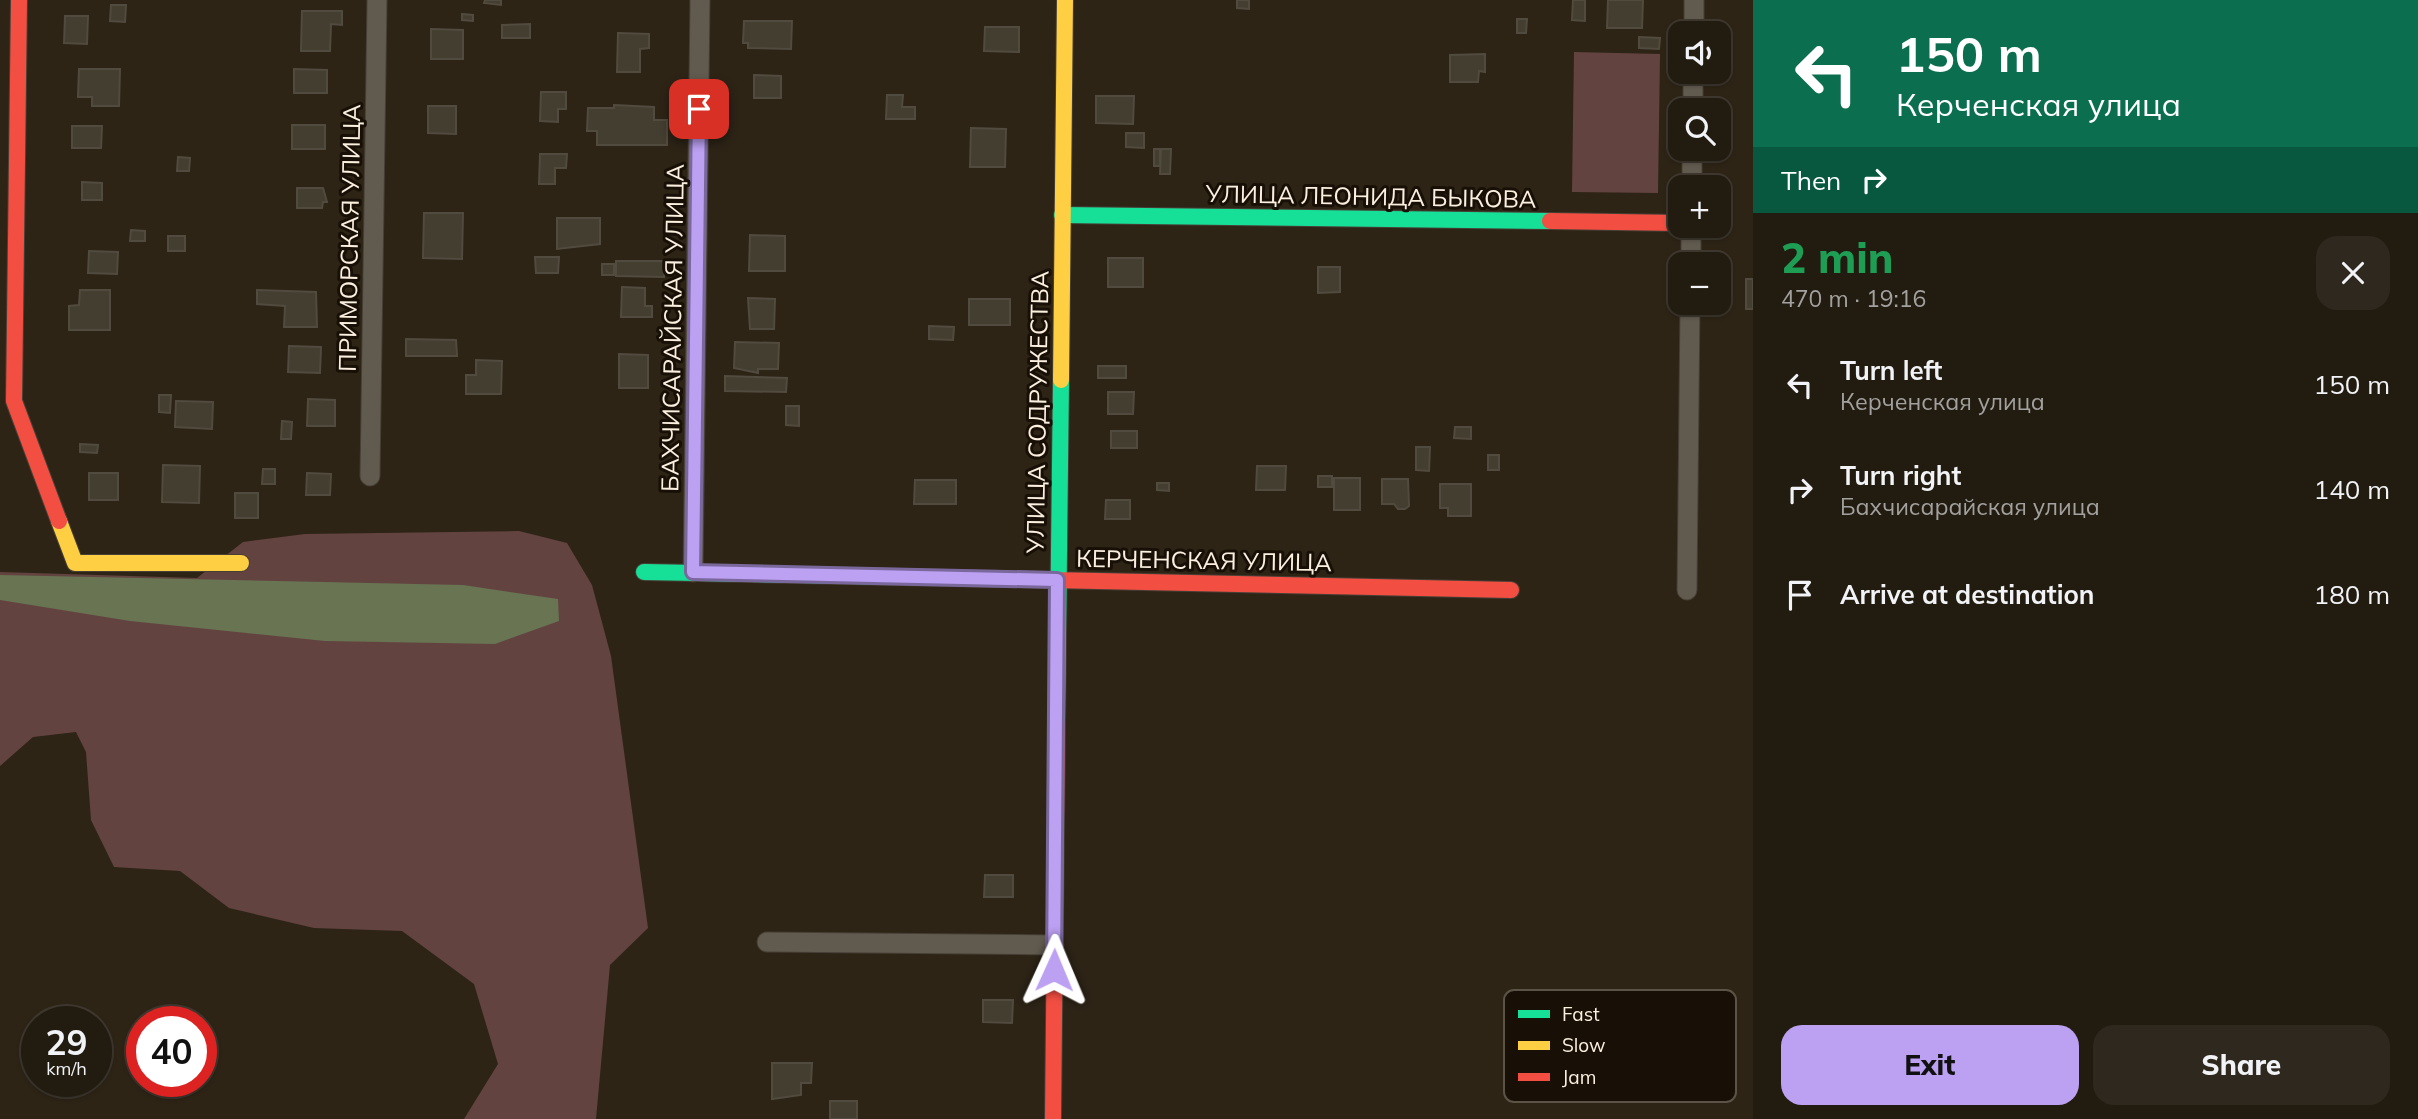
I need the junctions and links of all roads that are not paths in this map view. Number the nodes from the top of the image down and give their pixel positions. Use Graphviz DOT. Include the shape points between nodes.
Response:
graph roads {
  1 [pos="19,0"];
  2 [pos="377,0"];
  3 [pos="700,0"];
  4 [pos="1065,0"];
  5 [pos="1694,0"];
  6 [pos="1694,21"];
  7 [pos="8,184"];
  8 [pos="1062,215"];
  9 [pos="1668,223"];
  10 [pos="1690,315"];
  11 [pos="370,477"];
  12 [pos="241,563"];
  13 [pos="644,572"];
  14 [pos="693,572"];
  15 [pos="1057,580"];
  16 [pos="1511,590"];
  17 [pos="1687,590"];
  18 [pos="767,942"];
  19 [pos="1055,945"];
  20 [pos="1053,1119"];
  1 -- 7 [label="street"];
  2 -- 11 [label="street, ПРИМОРСКАЯ УЛИЦА"];
  3 -- 14 [label="street, БАХЧИСАРАЙСКАЯ УЛИЦА"];
  4 -- 8 [label="street, УЛИЦА СОДРУЖЕСТВА"];
  5 -- 6 [label="street"];
  7 -- 12 [label="street" via="14,401 75,563"];
  8 -- 9 [label="street, УЛИЦА ЛЕОНИДА БЫКОВА"];
  8 -- 15 [label="street, УЛИЦА СОДРУЖЕСТВА"];
  10 -- 17 [label="street"];
  13 -- 14 [label="street, КЕРЧЕНСКАЯ УЛИЦА"];
  14 -- 15 [label="street, КЕРЧЕНСКАЯ УЛИЦА"];
  15 -- 16 [label="street, КЕРЧЕНСКАЯ УЛИЦА"];
  15 -- 19 [label="street, УЛИЦА СОДРУЖЕСТВА"];
  18 -- 19 [label="street"];
  19 -- 20 [label="street, УЛИЦА СОДРУЖЕСТВА"];
}
